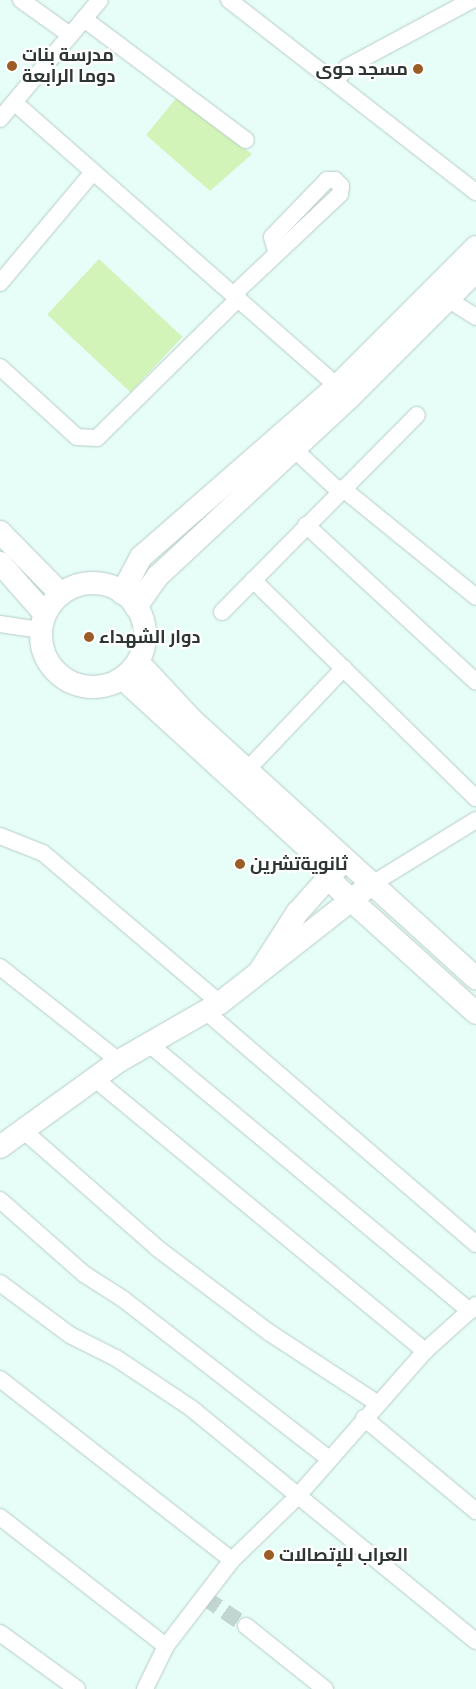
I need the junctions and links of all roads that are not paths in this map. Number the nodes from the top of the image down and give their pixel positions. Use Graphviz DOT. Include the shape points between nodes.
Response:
graph roads {
  1 [pos="21,0"];
  2 [pos="100,0"];
  3 [pos="229,0"];
  4 [pos="472,0"];
  5 [pos="84,19"];
  6 [pos="70,34"];
  7 [pos="335,82"];
  8 [pos="14,102"];
  9 [pos="0,119"];
  10 [pos="246,140"];
  11 [pos="93,172"];
  12 [pos="476,192"];
  13 [pos="476,247"];
  14 [pos="276,251"];
  15 [pos="476,271"];
  16 [pos="0,283"];
  17 [pos="237,296"];
  18 [pos="448,300"];
  19 [pos="476,317"];
  20 [pos="0,367"];
  21 [pos="344,391"];
  22 [pos="417,415"];
  23 [pos="293,448"];
  24 [pos="340,490"];
  25 [pos="306,525"];
  26 [pos="0,532"];
  27 [pos="0,563"];
  28 [pos="253,580"];
  29 [pos="61,594"];
  30 [pos="476,597"];
  31 [pos="129,600"];
  32 [pos="222,612"];
  33 [pos="42,622"];
  34 [pos="0,624"];
  35 [pos="138,662"];
  36 [pos="344,668"];
  37 [pos="123,679"];
  38 [pos="476,682"];
  39 [pos="248,769"];
  40 [pos="476,798"];
  41 [pos="473,825"];
  42 [pos="0,836"];
  43 [pos="344,860"];
  44 [pos="328,878"];
  45 [pos="372,884"];
  46 [pos="352,901"];
  47 [pos="0,967"];
  48 [pos="258,974"];
  49 [pos="476,978"];
  50 [pos="212,1006"];
  51 [pos="476,1013"];
  52 [pos="148,1043"];
  53 [pos="119,1061"];
  54 [pos="95,1079"];
  55 [pos="24,1131"];
  56 [pos="2,1143"];
  57 [pos="0,1200"];
  58 [pos="476,1244"];
  59 [pos="0,1283"];
  60 [pos="472,1314"];
  61 [pos="425,1351"];
  62 [pos="0,1379"];
  63 [pos="377,1403"];
  64 [pos="364,1418"];
  65 [pos="328,1458"];
  66 [pos="296,1498"];
  67 [pos="476,1511"];
  68 [pos="0,1517"];
  69 [pos="232,1560"];
  70 [pos="246,1626"];
  71 [pos="0,1633"];
  72 [pos="476,1641"];
  73 [pos="166,1646"];
  74 [pos="77,1689"];
  75 [pos="145,1689"];
  76 [pos="325,1689"];
  1 -- 6 [label="street"];
  2 -- 5 [label="street"];
  3 -- 7 [label="street"];
  4 -- 7 [label="street" via="346,67"];
  5 -- 6 [label="street"];
  5 -- 10 [label="street"];
  6 -- 8 [label="street"];
  7 -- 12 [label="street"];
  8 -- 9 [label="street"];
  8 -- 11 [label="street"];
  11 -- 16 [label="street"];
  11 -- 17 [label="street"];
  13 -- 21 [label="street"];
  14 -- 14 [label="street" via="285,250 340,194 341,186 327,180 272,237"];
  14 -- 17 [label="street"];
  15 -- 18 [label="street"];
  17 -- 20 [label="street" via="97,438 77,437"];
  17 -- 21 [label="street"];
  18 -- 19 [label="street"];
  18 -- 21 [label="street"];
  21 -- 23 [label="street"];
  21 -- 31 [label="street" via="141,557"];
  22 -- 24 [label="street"];
  23 -- 24 [label="street"];
  23 -- 31 [label="street"];
  24 -- 25 [label="street"];
  24 -- 30 [label="street"];
  25 -- 28 [label="street"];
  25 -- 38 [label="street"];
  26 -- 29 [label="street"];
  27 -- 33 [label="street"];
  28 -- 32 [label="street"];
  28 -- 36 [label="street"];
  29 -- 31 [label="street" via="98,583"];
  29 -- 33 [label="street"];
  31 -- 35 [label="street" via="145,634"];
  33 -- 34 [label="street"];
  33 -- 37 [label="street" via="48,662 72,683 104,686"];
  35 -- 37 [label="street"];
  35 -- 39 [label="street"];
  36 -- 39 [label="street"];
  36 -- 40 [label="street"];
  37 -- 44 [label="street" via="310,850"];
  39 -- 43 [label="street"];
  41 -- 45 [label="street"];
  42 -- 50 [label="street" via="43,853"];
  43 -- 44 [label="street"];
  43 -- 45 [label="street"];
  44 -- 46 [label="street"];
  44 -- 48 [label="street" via="279,937"];
  45 -- 46 [label="street"];
  45 -- 49 [label="street"];
  46 -- 48 [label="street"];
  46 -- 51 [label="street"];
  47 -- 53 [label="street"];
  48 -- 50 [label="street"];
  50 -- 52 [label="street"];
  50 -- 58 [label="street"];
  52 -- 53 [label="street"];
  52 -- 60 [label="street"];
  53 -- 54 [label="street"];
  54 -- 55 [label="street"];
  54 -- 61 [label="street"];
  55 -- 56 [label="street"];
  55 -- 63 [label="street" via="157,1248 270,1333"];
  57 -- 65 [label="street" via="84,1274 123,1299"];
  59 -- 66 [label="street" via="70,1335 116,1358 191,1408"];
  60 -- 61 [label="street"];
  61 -- 63 [label="street"];
  62 -- 69 [label="street"];
  63 -- 64 [label="street"];
  64 -- 65 [label="street"];
  64 -- 67 [label="street"];
  65 -- 66 [label="street"];
  66 -- 69 [label="street"];
  66 -- 72 [label="street"];
  68 -- 73 [label="street"];
  69 -- 73 [label="street"];
  70 -- 76 [label="street"];
  71 -- 74 [label="street"];
  73 -- 75 [label="street"];
}
